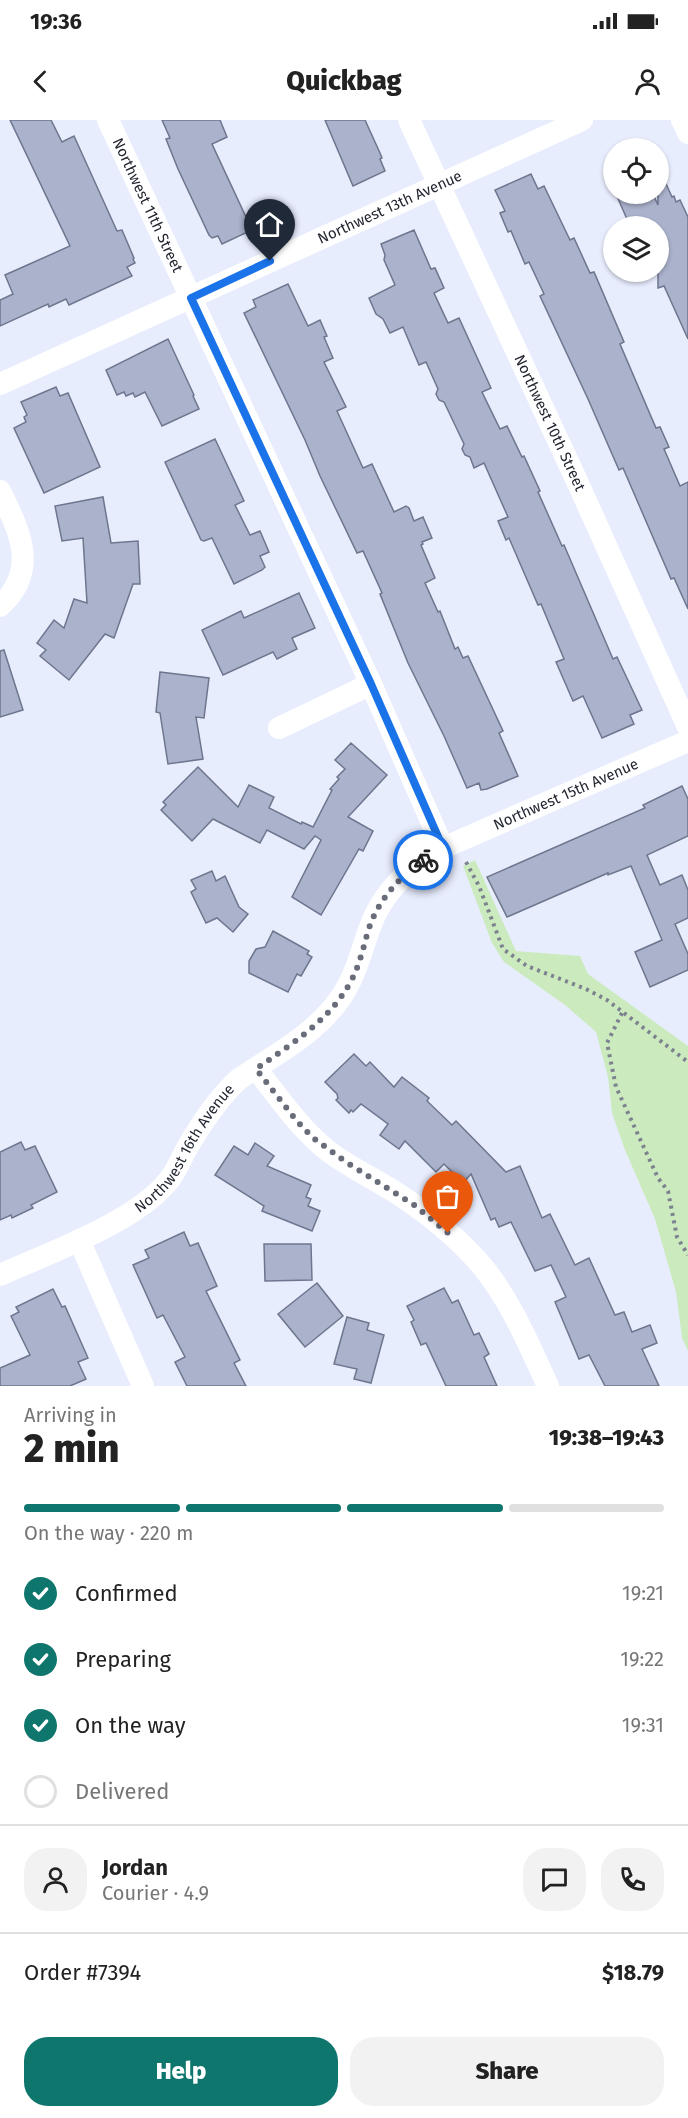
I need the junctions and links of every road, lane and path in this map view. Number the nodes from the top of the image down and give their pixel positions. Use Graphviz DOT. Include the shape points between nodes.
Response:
graph roads {
  1 [pos="108,120"];
  2 [pos="409,120"];
  3 [pos="582,120"];
  4 [pos="682,120"];
  5 [pos="688,134"];
  6 [pos="439,185"];
  7 [pos="191,298"];
  8 [pos="0,384"];
  9 [pos="0,491"];
  10 [pos="0,606"];
  11 [pos="371,684"];
  12 [pos="688,727"];
  13 [pos="279,728"];
  14 [pos="688,741"];
  15 [pos="450,845"];
  16 [pos="622,1013"];
  17 [pos="688,1062"];
  18 [pos="256,1069"];
  19 [pos="79,1240"];
  20 [pos="688,1255"];
  21 [pos="0,1275"];
  22 [pos="143,1386"];
  23 [pos="548,1386"];
  1 -- 7 [label="street, Northwest 11th Street"];
  2 -- 6 [label="street, Northwest 10th Street"];
  3 -- 6 [label="street, Northwest 13th Avenue"];
  4 -- 5 [label="street"];
  6 -- 7 [label="street, Northwest 13th Avenue"];
  6 -- 12 [label="street, Northwest 10th Street"];
  7 -- 8 [label="street, Northwest 13th Avenue"];
  7 -- 11 [label="street, Northwest 11th Street"];
  9 -- 10 [label="street" via="22,541 24,563 11,594"];
  11 -- 13 [label="street"];
  11 -- 15 [label="street, Northwest 11th Street"];
  14 -- 15 [label="street, Northwest 15th Avenue"];
  15 -- 16 [label="path" via="479,886 503,949 527,966 607,1000"];
  15 -- 18 [label="street, Northwest 16th Avenue" via="424,859 387,893 369,929 351,982 338,1002 320,1022"];
  16 -- 17 [label="path"];
  16 -- 20 [label="path" via="607,1044 616,1087 658,1178 668,1191 677,1237"];
  18 -- 19 [label="street, Northwest 16th Avenue" via="239,1080 203,1121 165,1184 123,1219"];
  18 -- 23 [label="street" via="312,1137 414,1205 480,1265 510,1309"];
  19 -- 21 [label="street, Northwest 16th Avenue"];
  19 -- 22 [label="street"];
}
